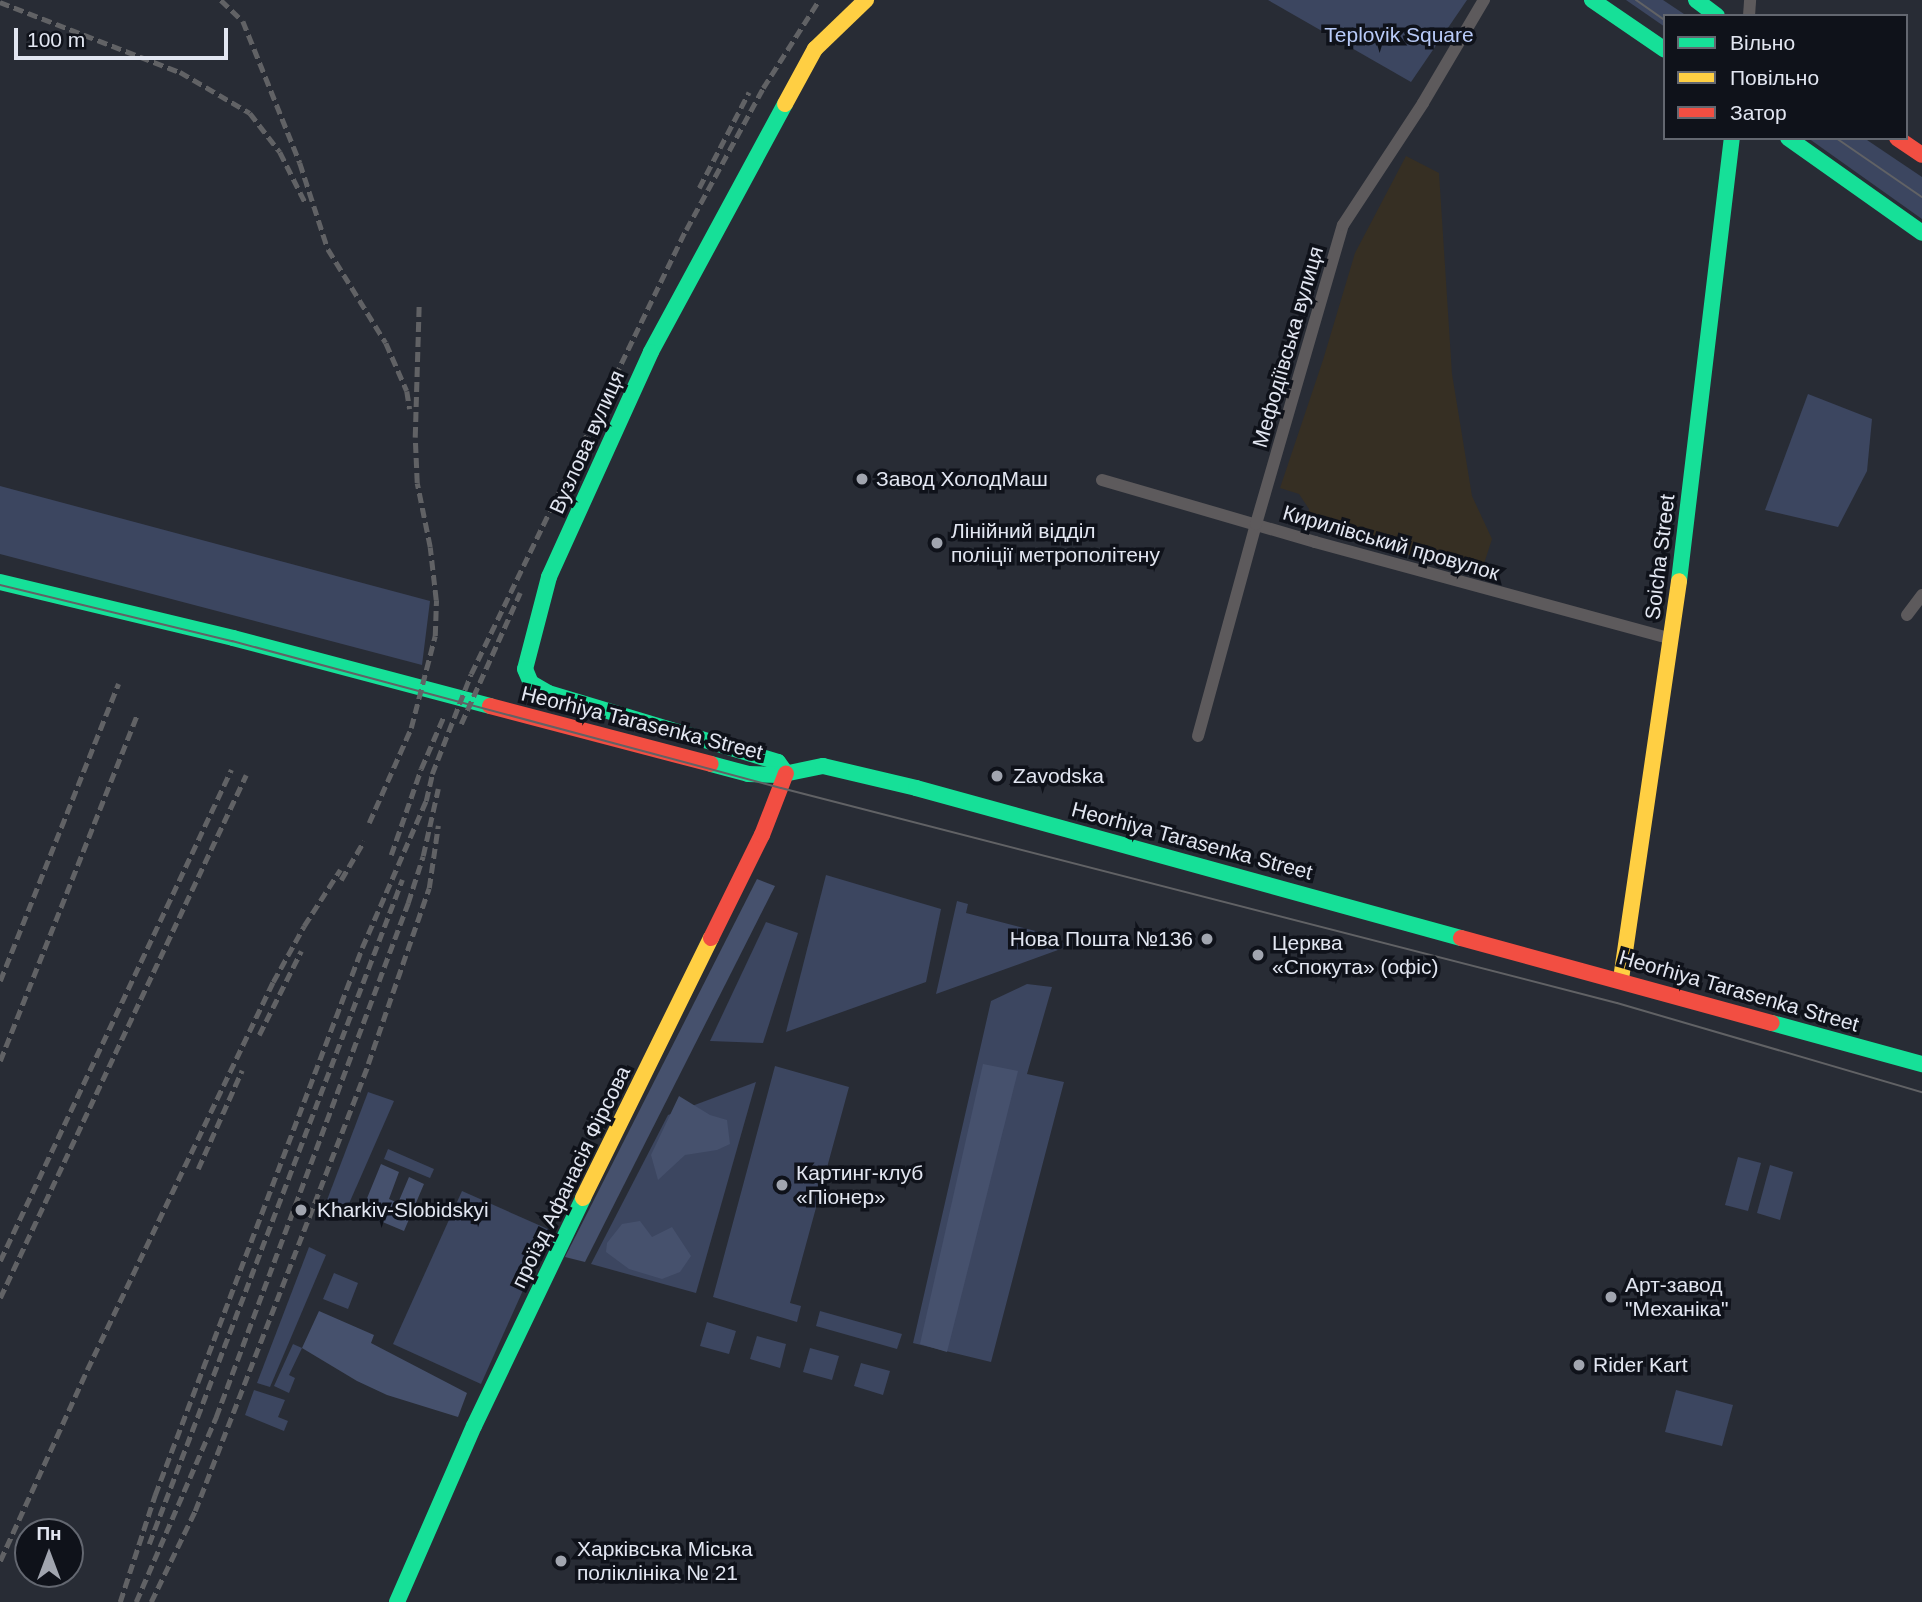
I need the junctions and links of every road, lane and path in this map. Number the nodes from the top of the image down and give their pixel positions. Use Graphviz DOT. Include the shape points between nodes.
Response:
graph roads {
  1 [pos="866,0"];
  2 [pos="1484,0"];
  3 [pos="1592,0"];
  4 [pos="1696,0"];
  5 [pos="1714,14"];
  6 [pos="1663,49"];
  7 [pos="1732,140"];
  8 [pos="1791,140"];
  9 [pos="1900,140"];
  10 [pos="1922,155"];
  11 [pos="1922,233"];
  12 [pos="1102,480"];
  13 [pos="1256,524"];
  14 [pos="0,582"];
  15 [pos="1922,595"];
  16 [pos="1908,615"];
  17 [pos="1671,639"];
  18 [pos="1198,736"];
  19 [pos="786,773"];
  20 [pos="1621,979"];
  21 [pos="1922,1064"];
  22 [pos="397,1602"];
  1 -- 19 [label="street, Вузлова вулиця" via="816,49 651,352 550,577 525,669 531,683 548,694 778,762"];
  2 -- 13 [label="street, Мефодіївська вулиця" via="1343,225"];
  3 -- 6 [label="street"];
  4 -- 5 [label="street"];
  7 -- 17 [label="street, Soicha Street"];
  8 -- 11 [label="street"];
  9 -- 10 [label="street"];
  12 -- 13 [label="street, Кирилівський провулок"];
  13 -- 17 [label="street, Кирилівський провулок"];
  13 -- 18 [label="street, Мефодіївська вулиця"];
  14 -- 19 [label="street, Heorhiya Tarasenka Street" via="233,638 755,776"];
  15 -- 16 [label="street"];
  17 -- 20 [label="street, Soicha Street"];
  19 -- 20 [label="street, Heorhiya Tarasenka Street" via="813,766 838,769"];
  19 -- 22 [label="street, проїзд Афанасія Фірсова" via="762,835 511,1348"];
  20 -- 21 [label="street, Heorhiya Tarasenka Street"];
}
